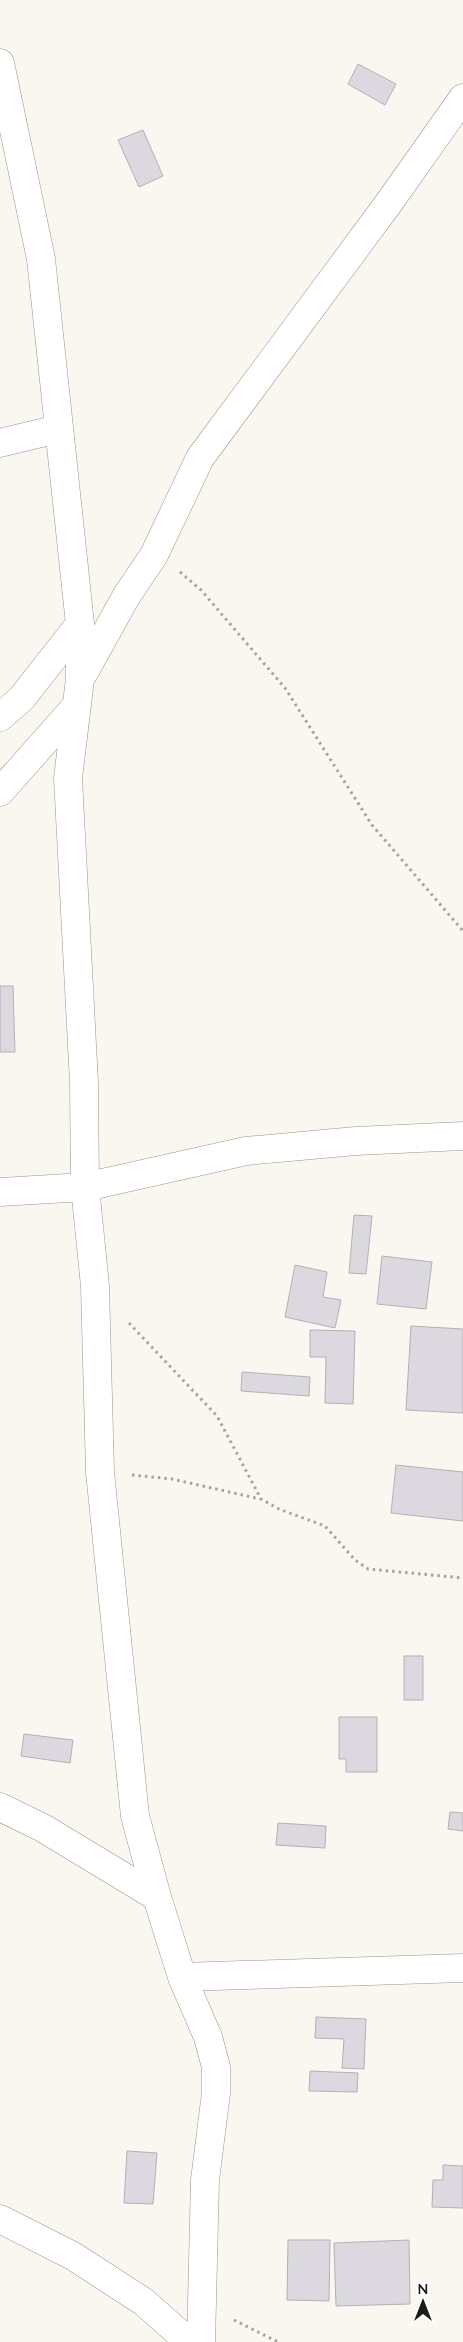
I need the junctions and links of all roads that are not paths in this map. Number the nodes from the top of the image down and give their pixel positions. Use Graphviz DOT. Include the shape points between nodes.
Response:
graph roads {
  1 [pos="0,63"];
  2 [pos="463,98"];
  3 [pos="58,429"];
  4 [pos="0,443"];
  5 [pos="80,624"];
  6 [pos="78,692"];
  7 [pos="0,717"];
  8 [pos="0,792"];
  9 [pos="463,1136"];
  10 [pos="84,1188"];
  11 [pos="0,1192"];
  12 [pos="0,1807"];
  13 [pos="157,1897"];
  14 [pos="463,1968"];
  15 [pos="182,1977"];
  16 [pos="0,2219"];
  17 [pos="189,2342"];
  18 [pos="201,2342"];
  1 -- 3 [label="street" via="41,259"];
  2 -- 6 [label="street" via="200,458 154,556 127,595"];
  3 -- 4 [label="street"];
  3 -- 5 [label="street"];
  5 -- 6 [label="street"];
  5 -- 7 [label="street" via="21,699"];
  6 -- 8 [label="street"];
  6 -- 10 [label="street" via="68,778 84,1083"];
  9 -- 10 [label="street" via="356,1141 246,1152"];
  10 -- 11 [label="street"];
  10 -- 13 [label="street" via="95,1286 100,1472 136,1816"];
  12 -- 13 [label="street" via="43,1828"];
  13 -- 15 [label="street"];
  14 -- 15 [label="street"];
  15 -- 18 [label="street" via="208,2037 216,2067 216,2093 205,2180"];
  16 -- 17 [label="street" via="73,2256 144,2302"];
}
